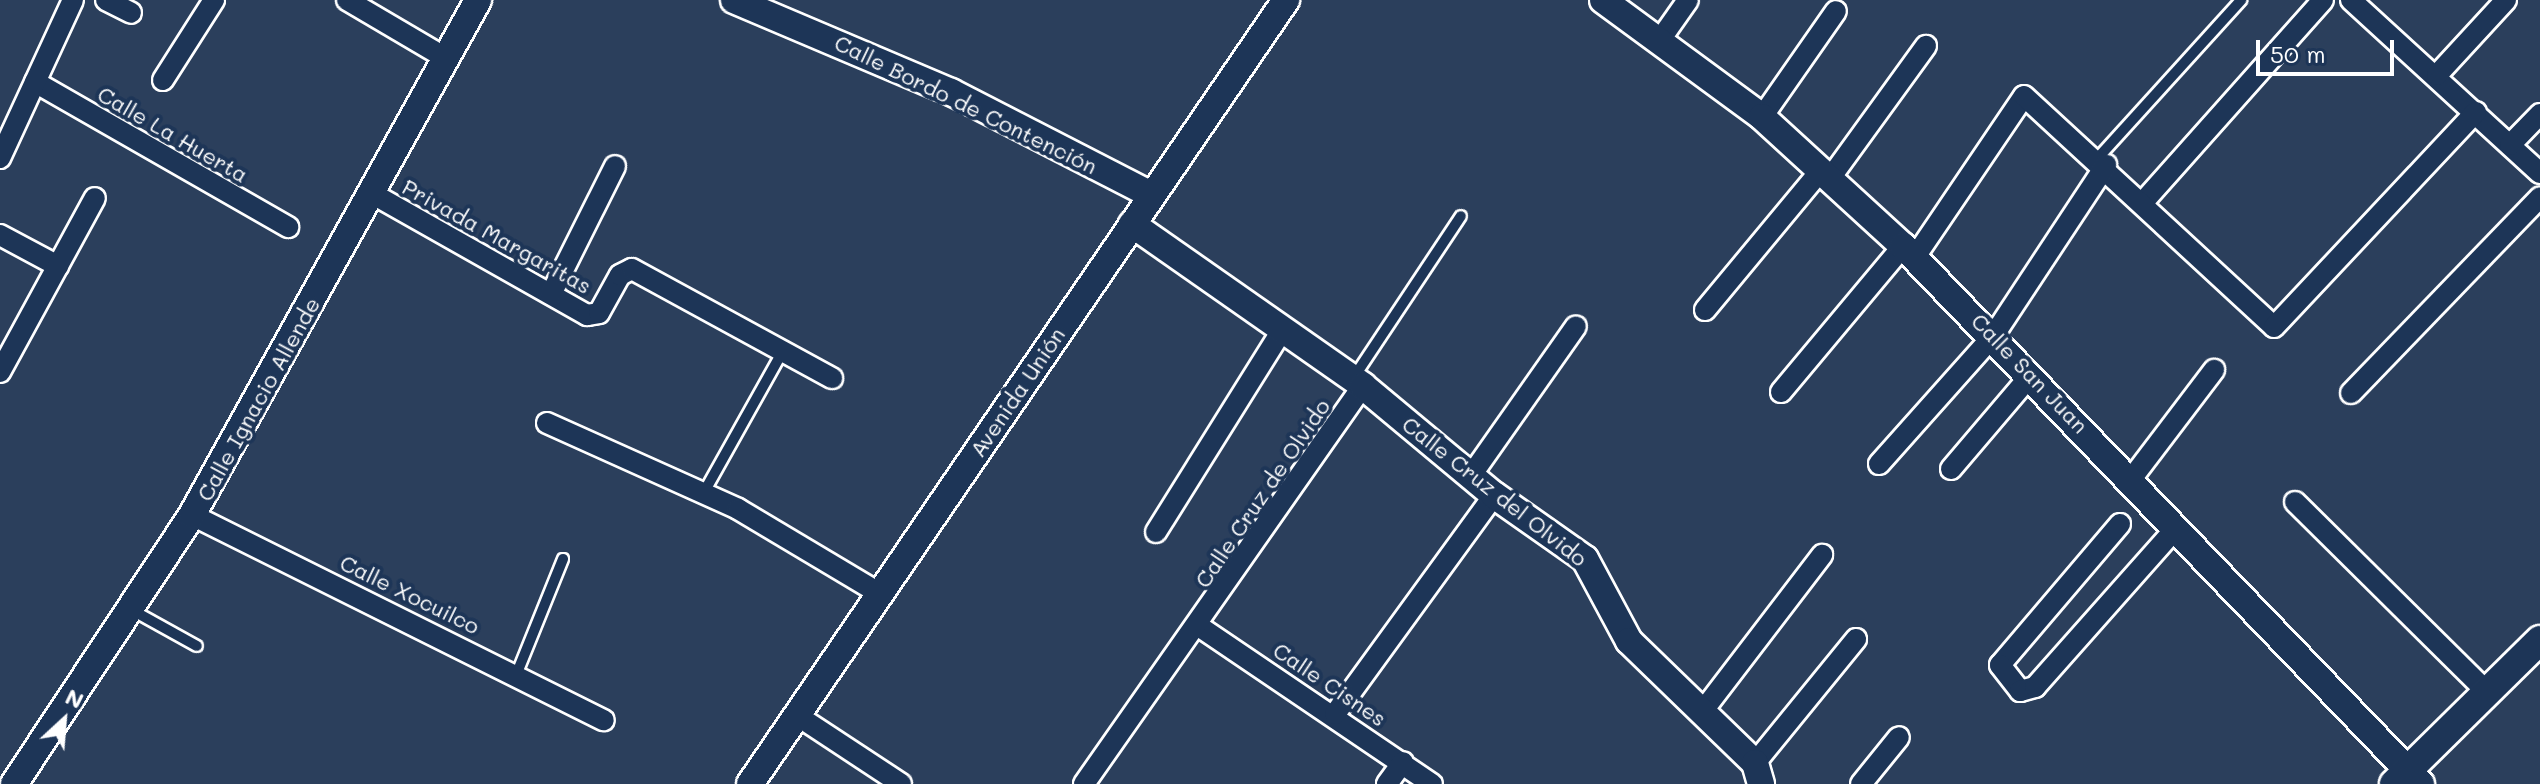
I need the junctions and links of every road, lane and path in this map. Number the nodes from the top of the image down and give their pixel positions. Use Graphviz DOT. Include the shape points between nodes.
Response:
graph roads {
  1 [pos="73,0"];
  2 [pos="214,0"];
  3 [pos="347,0"];
  4 [pos="478,0"];
  5 [pos="734,0"];
  6 [pos="1286,0"];
  7 [pos="1603,0"];
  8 [pos="1688,0"];
  9 [pos="2241,0"];
  10 [pos="2323,0"];
  11 [pos="2351,0"];
  12 [pos="2506,0"];
  13 [pos="109,1"];
  14 [pos="2373,7"];
  15 [pos="1836,11"];
  16 [pos="131,13"];
  17 [pos="1662,37"];
  18 [pos="1926,46"];
  19 [pos="447,59"];
  20 [pos="2437,75"];
  21 [pos="163,80"];
  22 [pos="35,82"];
  23 [pos="2476,112"];
  24 [pos="2540,114"];
  25 [pos="1762,117"];
  26 [pos="2510,145"];
  27 [pos="0,158"];
  28 [pos="2101,162"];
  29 [pos="615,166"];
  30 [pos="1826,173"];
  31 [pos="2540,173"];
  32 [pos="373,194"];
  33 [pos="1151,195"];
  34 [pos="2540,197"];
  35 [pos="95,198"];
  36 [pos="2144,201"];
  37 [pos="1461,216"];
  38 [pos="1132,224"];
  39 [pos="288,227"];
  40 [pos="0,235"];
  41 [pos="1909,251"];
  42 [pos="58,266"];
  43 [pos="551,294"];
  44 [pos="1705,310"];
  45 [pos="1576,326"];
  46 [pos="1283,329"];
  47 [pos="1994,335"];
  48 [pos="783,351"];
  49 [pos="2214,370"];
  50 [pos="0,372"];
  51 [pos="2031,375"];
  52 [pos="832,378"];
  53 [pos="1358,382"];
  54 [pos="1781,392"];
  55 [pos="2351,393"];
  56 [pos="547,423"];
  57 [pos="1879,464"];
  58 [pos="1951,469"];
  59 [pos="1470,477"];
  60 [pos="2132,478"];
  61 [pos="703,494"];
  62 [pos="1494,495"];
  63 [pos="2295,502"];
  64 [pos="192,515"];
  65 [pos="2120,524"];
  66 [pos="2177,527"];
  67 [pos="1156,532"];
  68 [pos="1822,555"];
  69 [pos="563,559"];
  70 [pos="879,593"];
  71 [pos="132,610"];
  72 [pos="1200,627"];
  73 [pos="1856,639"];
  74 [pos="2540,640"];
  75 [pos="197,646"];
  76 [pos="517,673"];
  77 [pos="2487,692"];
  78 [pos="1702,712"];
  79 [pos="795,714"];
  80 [pos="1335,714"];
  81 [pos="604,720"];
  82 [pos="1899,737"];
  83 [pos="1403,762"];
  84 [pos="1758,774"];
  85 [pos="2408,780"];
  86 [pos="14,784"];
  87 [pos="750,784"];
  88 [pos="901,784"];
  89 [pos="1084,784"];
  90 [pos="1387,784"];
  91 [pos="1432,784"];
  92 [pos="1861,784"];
  1 -- 22 [label="street"];
  2 -- 21 [label="street"];
  3 -- 19 [label="street"];
  4 -- 19 [label="street, Calle Ignacio Allende"];
  5 -- 33 [label="street, Calle Bordo de Contención" via="951,92"];
  6 -- 33 [label="street, Avenida Unión"];
  7 -- 17 [label="street, Calle San Juan"];
  8 -- 17 [label="street"];
  9 -- 28 [label="lane"];
  10 -- 36 [label="street"];
  11 -- 14 [label="street"];
  12 -- 20 [label="street"];
  13 -- 16 [label="street"];
  14 -- 20 [label="street"];
  15 -- 25 [label="street"];
  17 -- 25 [label="street, Calle San Juan"];
  18 -- 30 [label="street"];
  19 -- 32 [label="street, Calle Ignacio Allende"];
  20 -- 23 [label="street"];
  22 -- 27 [label="street"];
  22 -- 39 [label="street, Calle La Huerta"];
  23 -- 26 [label="street"];
  23 -- 36 [label="street" via="2274,327 2149,217"];
  24 -- 26 [label="street"];
  25 -- 30 [label="street, Calle San Juan"];
  26 -- 31 [label="street"];
  28 -- 36 [label="street"];
  28 -- 41 [label="street" via="2024,96"];
  28 -- 47 [label="street"];
  29 -- 43 [label="street"];
  30 -- 41 [label="street, Calle San Juan"];
  30 -- 44 [label="street"];
  32 -- 43 [label="street, Privada Margaritas"];
  32 -- 64 [label="street, Calle Ignacio Allende"];
  33 -- 38 [label="street, Avenida Unión"];
  34 -- 55 [label="street"];
  35 -- 42 [label="street"];
  37 -- 53 [label="lane"];
  38 -- 46 [label="street, Calle Cruz del Olvido"];
  38 -- 70 [label="street, Avenida Unión"];
  40 -- 42 [label="street"];
  41 -- 47 [label="street, Calle San Juan"];
  41 -- 54 [label="street"];
  42 -- 50 [label="street"];
  43 -- 48 [label="street, Privada Margaritas" via="596,315 632,269"];
  45 -- 59 [label="street"];
  46 -- 53 [label="street, Calle Cruz del Olvido"];
  46 -- 67 [label="street"];
  47 -- 51 [label="street, Calle San Juan"];
  47 -- 57 [label="street"];
  48 -- 52 [label="street, Privada Margaritas"];
  48 -- 61 [label="lane"];
  49 -- 60 [label="street"];
  51 -- 58 [label="street"];
  51 -- 60 [label="street, Calle San Juan"];
  53 -- 59 [label="street, Calle Cruz del Olvido"];
  53 -- 72 [label="street, Calle Cruz de Olvido"];
  56 -- 61 [label="street"];
  59 -- 62 [label="street, Calle Cruz del Olvido"];
  60 -- 66 [label="street, Calle San Juan"];
  61 -- 70 [label="street"];
  62 -- 78 [label="street, Calle Cruz del Olvido" via="1585,559 1629,641"];
  62 -- 80 [label="street"];
  63 -- 77 [label="street"];
  64 -- 71 [label="street, Calle Ignacio Allende"];
  64 -- 76 [label="street, Calle Xocuilco"];
  65 -- 66 [label="street" via="1998,668 2028,692"];
  66 -- 85 [label="street, Calle San Juan"];
  68 -- 78 [label="street"];
  69 -- 76 [label="lane"];
  70 -- 79 [label="street, Avenida Unión"];
  71 -- 75 [label="lane"];
  71 -- 86 [label="street, Calle Ignacio Allende"];
  72 -- 80 [label="street, Calle Cisnes"];
  72 -- 89 [label="street, Calle Cruz de Olvido"];
  73 -- 84 [label="street"];
  74 -- 77 [label="main road"];
  76 -- 81 [label="street, Calle Xocuilco"];
  77 -- 85 [label="main road"];
  78 -- 84 [label="street, Calle Cruz del Olvido"];
  79 -- 87 [label="street, Avenida Unión"];
  79 -- 88 [label="street"];
  80 -- 83 [label="street, Calle Cisnes"];
  82 -- 92 [label="street"];
  83 -- 90 [label="street"];
  83 -- 91 [label="street, Calle Cisnes"];
}
